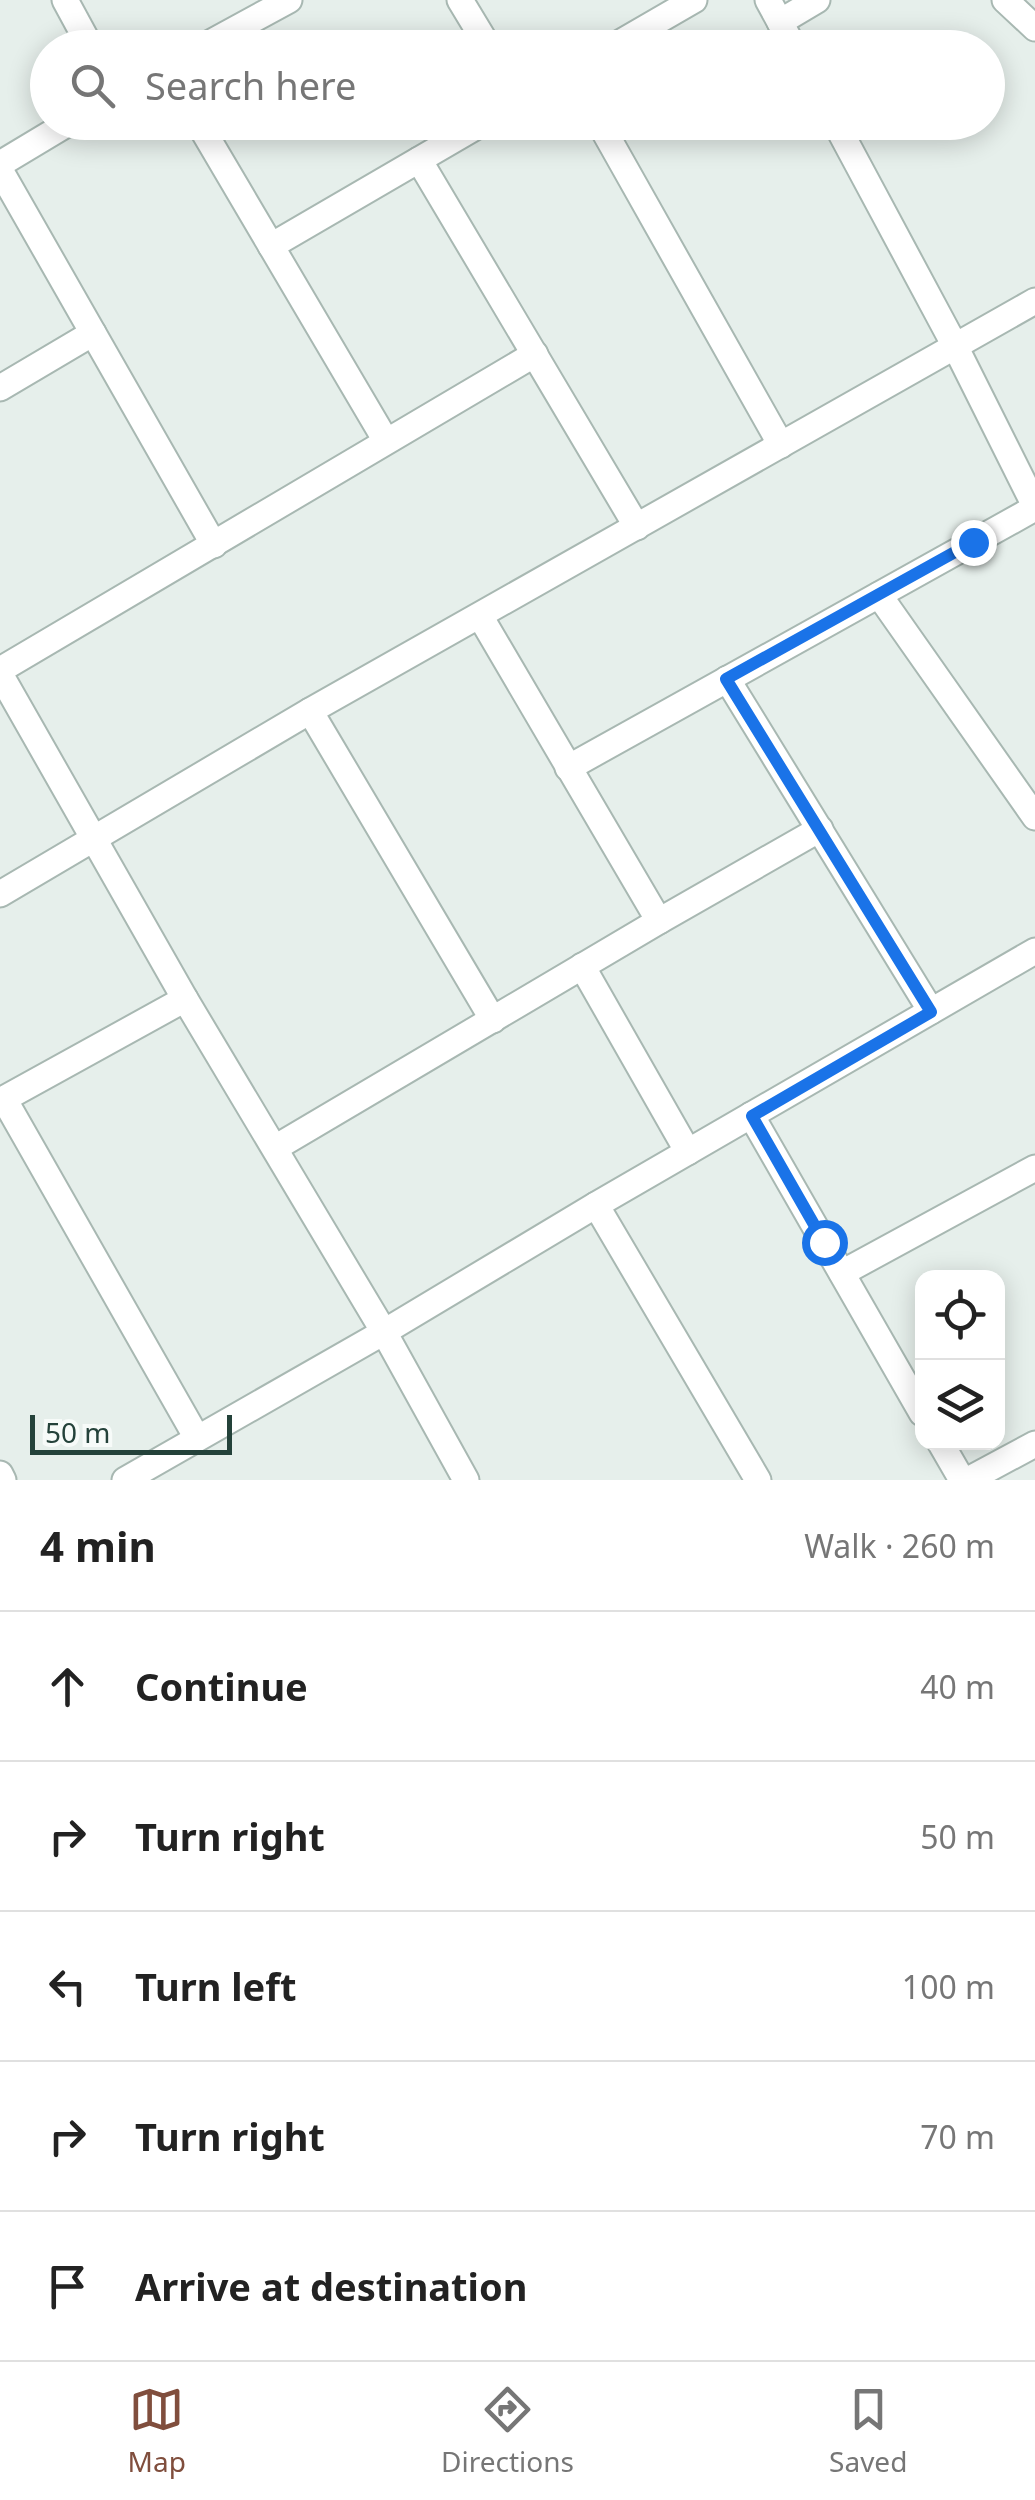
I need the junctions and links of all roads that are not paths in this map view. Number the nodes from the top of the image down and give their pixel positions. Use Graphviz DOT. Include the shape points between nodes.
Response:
graph roads {
  1 [pos="65,0"];
  2 [pos="460,0"];
  3 [pos="694,0"];
  4 [pos="817,0"];
  5 [pos="1006,0"];
  6 [pos="273,4"];
  7 [pos="774,11"];
  8 [pos="1035,28"];
  9 [pos="82,30"];
  10 [pos="230,30"];
  11 [pos="478,30"];
  12 [pos="642,30"];
  13 [pos="42,140"];
  14 [pos="209,140"];
  15 [pos="453,140"];
  16 [pos="609,140"];
  17 [pos="845,140"];
  18 [pos="419,160"];
  19 [pos="0,167"];
  20 [pos="271,246"];
  21 [pos="1035,302"];
  22 [pos="93,333"];
  23 [pos="956,346"];
  24 [pos="534,354"];
  25 [pos="0,388"];
  26 [pos="386,441"];
  27 [pos="781,445"];
  28 [pos="1035,507"];
  29 [pos="637,527"];
  30 [pos="214,545"];
  31 [pos="879,594"];
  32 [pos="480,616"];
  33 [pos="0,672"];
  34 [pos="726,679"];
  35 [pos="310,711"];
  36 [pos="568,768"];
  37 [pos="1035,817"];
  38 [pos="820,830"];
  39 [pos="95,840"];
  40 [pos="0,894"];
  41 [pos="659,920"];
  42 [pos="1035,951"];
  43 [pos="582,966"];
  44 [pos="185,999"];
  45 [pos="931,1012"];
  46 [pos="493,1020"];
  47 [pos="2,1100"];
  48 [pos="752,1116"];
  49 [pos="275,1148"];
  50 [pos="688,1152"];
  51 [pos="1035,1168"];
  52 [pos="596,1205"];
  53 [pos="842,1273"];
  54 [pos="384,1332"];
  55 [pos="915,1400"];
  56 [pos="197,1438"];
  57 [pos="1035,1444"];
  58 [pos="945,1450"];
  59 [pos="125,1480"];
  60 [pos="466,1480"];
  61 [pos="758,1480"];
  62 [pos="965,1480"];
  1 -- 9 [label="street"];
  2 -- 11 [label="street"];
  3 -- 12 [label="street"];
  4 -- 7 [label="street"];
  5 -- 8 [label="street"];
  6 -- 10 [label="street"];
  13 -- 19 [label="street"];
  14 -- 20 [label="street"];
  15 -- 18 [label="street"];
  16 -- 27 [label="street"];
  17 -- 23 [label="street"];
  18 -- 20 [label="street"];
  18 -- 24 [label="street"];
  19 -- 22 [label="street"];
  20 -- 26 [label="street"];
  21 -- 23 [label="street"];
  22 -- 25 [label="street"];
  22 -- 30 [label="street"];
  23 -- 27 [label="street"];
  23 -- 28 [label="street"];
  24 -- 26 [label="street"];
  24 -- 29 [label="street"];
  26 -- 30 [label="street"];
  27 -- 29 [label="street"];
  28 -- 31 [label="street"];
  29 -- 32 [label="street"];
  30 -- 33 [label="street"];
  31 -- 34 [label="street"];
  31 -- 37 [label="street"];
  32 -- 35 [label="street"];
  32 -- 36 [label="street"];
  33 -- 39 [label="street"];
  34 -- 36 [label="street"];
  34 -- 38 [label="street"];
  35 -- 39 [label="street"];
  35 -- 46 [label="street"];
  36 -- 41 [label="street"];
  38 -- 41 [label="street"];
  38 -- 45 [label="street"];
  39 -- 40 [label="street"];
  39 -- 44 [label="street"];
  41 -- 43 [label="street"];
  42 -- 45 [label="street"];
  43 -- 46 [label="street"];
  43 -- 50 [label="street"];
  44 -- 47 [label="street"];
  44 -- 49 [label="street"];
  45 -- 48 [label="street"];
  46 -- 49 [label="street"];
  47 -- 56 [label="street"];
  48 -- 50 [label="street"];
  48 -- 53 [label="street"];
  49 -- 54 [label="street"];
  50 -- 52 [label="street"];
  51 -- 53 [label="street"];
  52 -- 54 [label="street"];
  52 -- 61 [label="street"];
  53 -- 55 [label="street"];
  54 -- 56 [label="street"];
  54 -- 60 [label="street"];
  56 -- 59 [label="street"];
  57 -- 62 [label="street"];
  58 -- 62 [label="street"];
}
